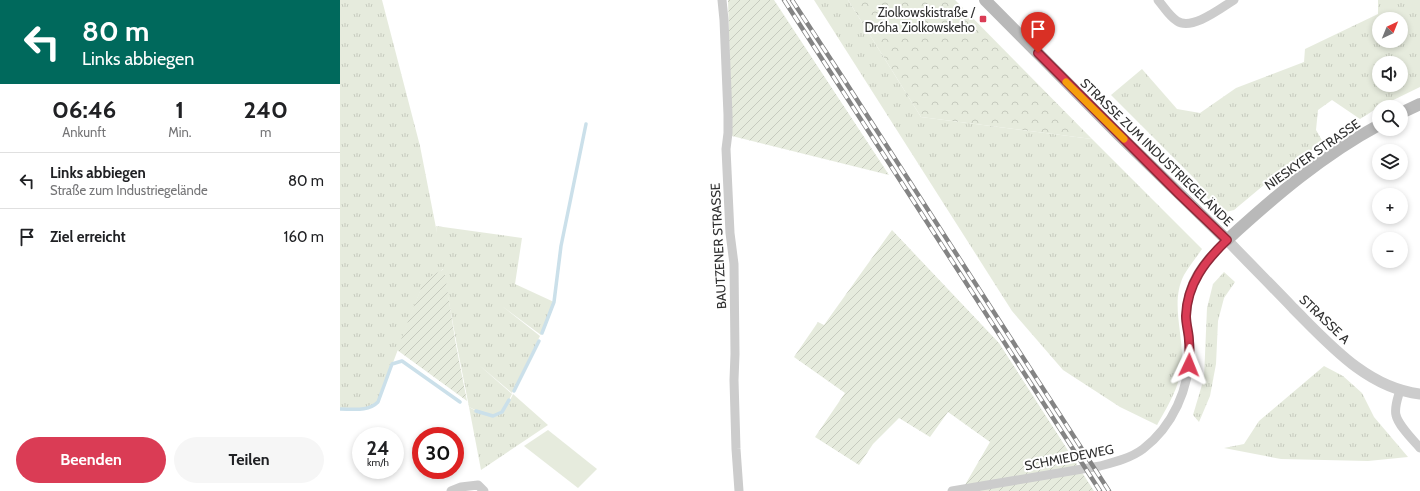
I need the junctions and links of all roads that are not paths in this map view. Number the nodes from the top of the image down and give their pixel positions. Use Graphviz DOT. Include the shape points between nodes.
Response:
graph roads {
  1 [pos="722,0"];
  2 [pos="985,0"];
  3 [pos="1158,0"];
  4 [pos="1234,0"];
  5 [pos="1420,104"];
  6 [pos="1408,110"];
  7 [pos="1372,129"];
  8 [pos="1227,240"];
  9 [pos="1400,390"];
  10 [pos="1420,394"];
  11 [pos="1174,414"];
  12 [pos="1420,448"];
  13 [pos="481,488"];
  14 [pos="451,491"];
  15 [pos="739,491"];
  16 [pos="952,491"];
  1 -- 15 [label="street, BAUTZENER STRASSE" via="728,115 726,149 734,264 734,380"];
  2 -- 8 [label="main road, STRASSE ZUM INDUSTRIEGELÄNDE"];
  3 -- 4 [label="street" via="1169,14 1183,24 1200,20"];
  5 -- 6 [label="main road"];
  7 -- 8 [label="main road, NIESKYER STRASSE" via="1276,195"];
  8 -- 9 [label="street, STRASSE A" via="1352,365 1370,377"];
  8 -- 11 [label="street, STRASSE ZUM INDUSTRIEGELÄNDE" via="1199,271 1191,288 1186,316 1190,341 1189,365"];
  9 -- 10 [label="street, STRASSE A"];
  9 -- 12 [label="street" via="1396,416"];
  11 -- 16 [label="street, SCHMIEDEWEG" via="1163,430 1142,450 1122,460"];
  13 -- 14 [label="street" via="461,487"];
}
